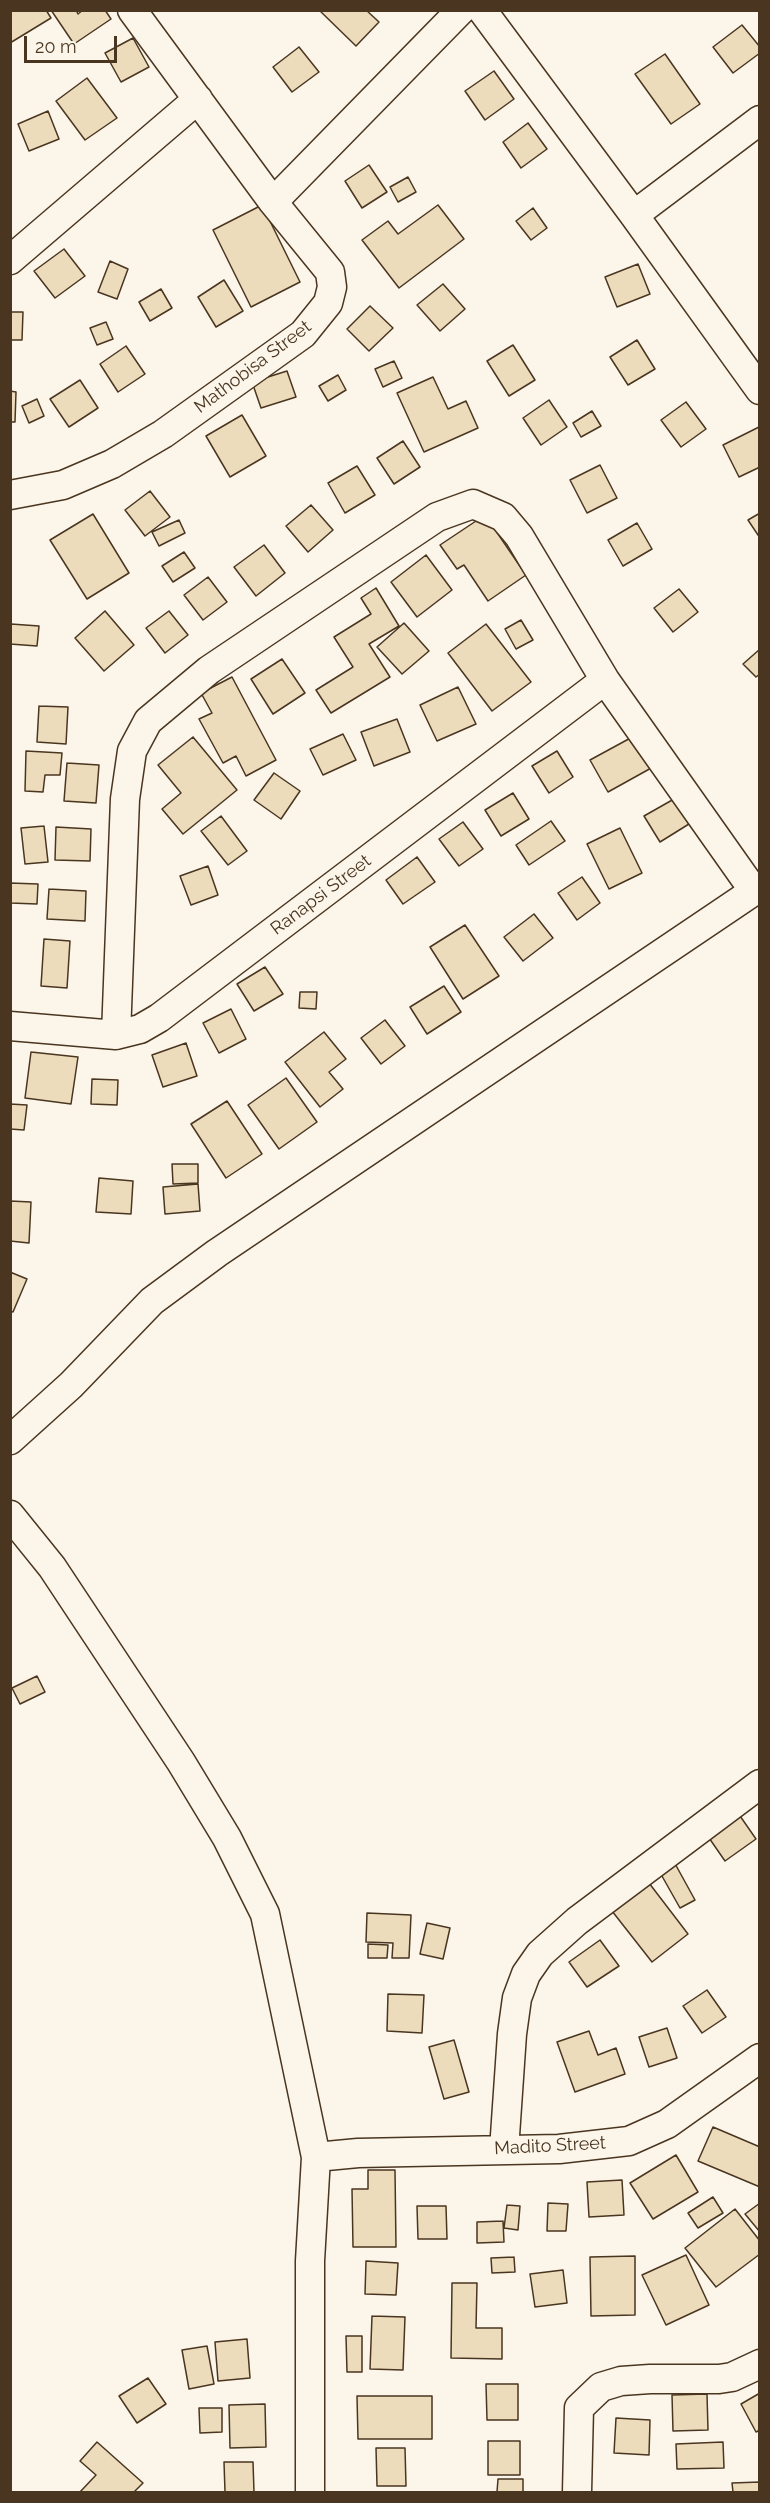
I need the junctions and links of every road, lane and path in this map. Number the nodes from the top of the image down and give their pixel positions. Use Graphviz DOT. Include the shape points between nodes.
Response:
graph roads {
  1 [pos="132,10"];
  2 [pos="461,10"];
  3 [pos="482,10"];
  4 [pos="198,99"];
  5 [pos="759,120"];
  6 [pos="273,202"];
  7 [pos="634,215"];
  8 [pos="10,260"];
  9 [pos="759,390"];
  10 [pos="10,495"];
  11 [pos="605,680"];
  12 [pos="757,889"];
  13 [pos="10,1026"];
  14 [pos="116,1035"];
  15 [pos="10,1440"];
  16 [pos="10,1515"];
  17 [pos="759,1784"];
  18 [pos="759,2058"];
  19 [pos="504,2150"];
  20 [pos="316,2157"];
  21 [pos="759,2364"];
  22 [pos="310,2493"];
  23 [pos="577,2493"];
  1 -- 4 [label="street, Mathobisa Street"];
  2 -- 6 [label="street"];
  3 -- 7 [label="street"];
  4 -- 6 [label="street, Mathobisa Street"];
  4 -- 8 [label="street"];
  5 -- 7 [label="street"];
  6 -- 10 [label="street, Mathobisa Street" via="330,272 328,303 315,321 303,334 163,434 112,464 63,485"];
  7 -- 9 [label="street"];
  11 -- 12 [label="street"];
  11 -- 14 [label="street, Ranapsi Street" via="159,1018 140,1029"];
  11 -- 14 [label="street" via="519,536 503,517 473,504 437,517 209,670 148,721 132,751 125,799"];
  12 -- 15 [label="street" via="218,1252 152,1301"];
  13 -- 14 [label="street, Ranapsi Street"];
  16 -- 20 [label="street" via="52,1567 151,1714 227,1838 265,1914"];
  17 -- 19 [label="street" via="577,1921 540,1954 526,1974 517,1998 512,2034"];
  18 -- 19 [label="street, Madito Street" via="667,2124 629,2141"];
  19 -- 20 [label="street, Madito Street"];
  20 -- 22 [label="street" via="310,2261"];
  21 -- 23 [label="street" via="719,2379 650,2379 601,2387 579,2408"];
}
